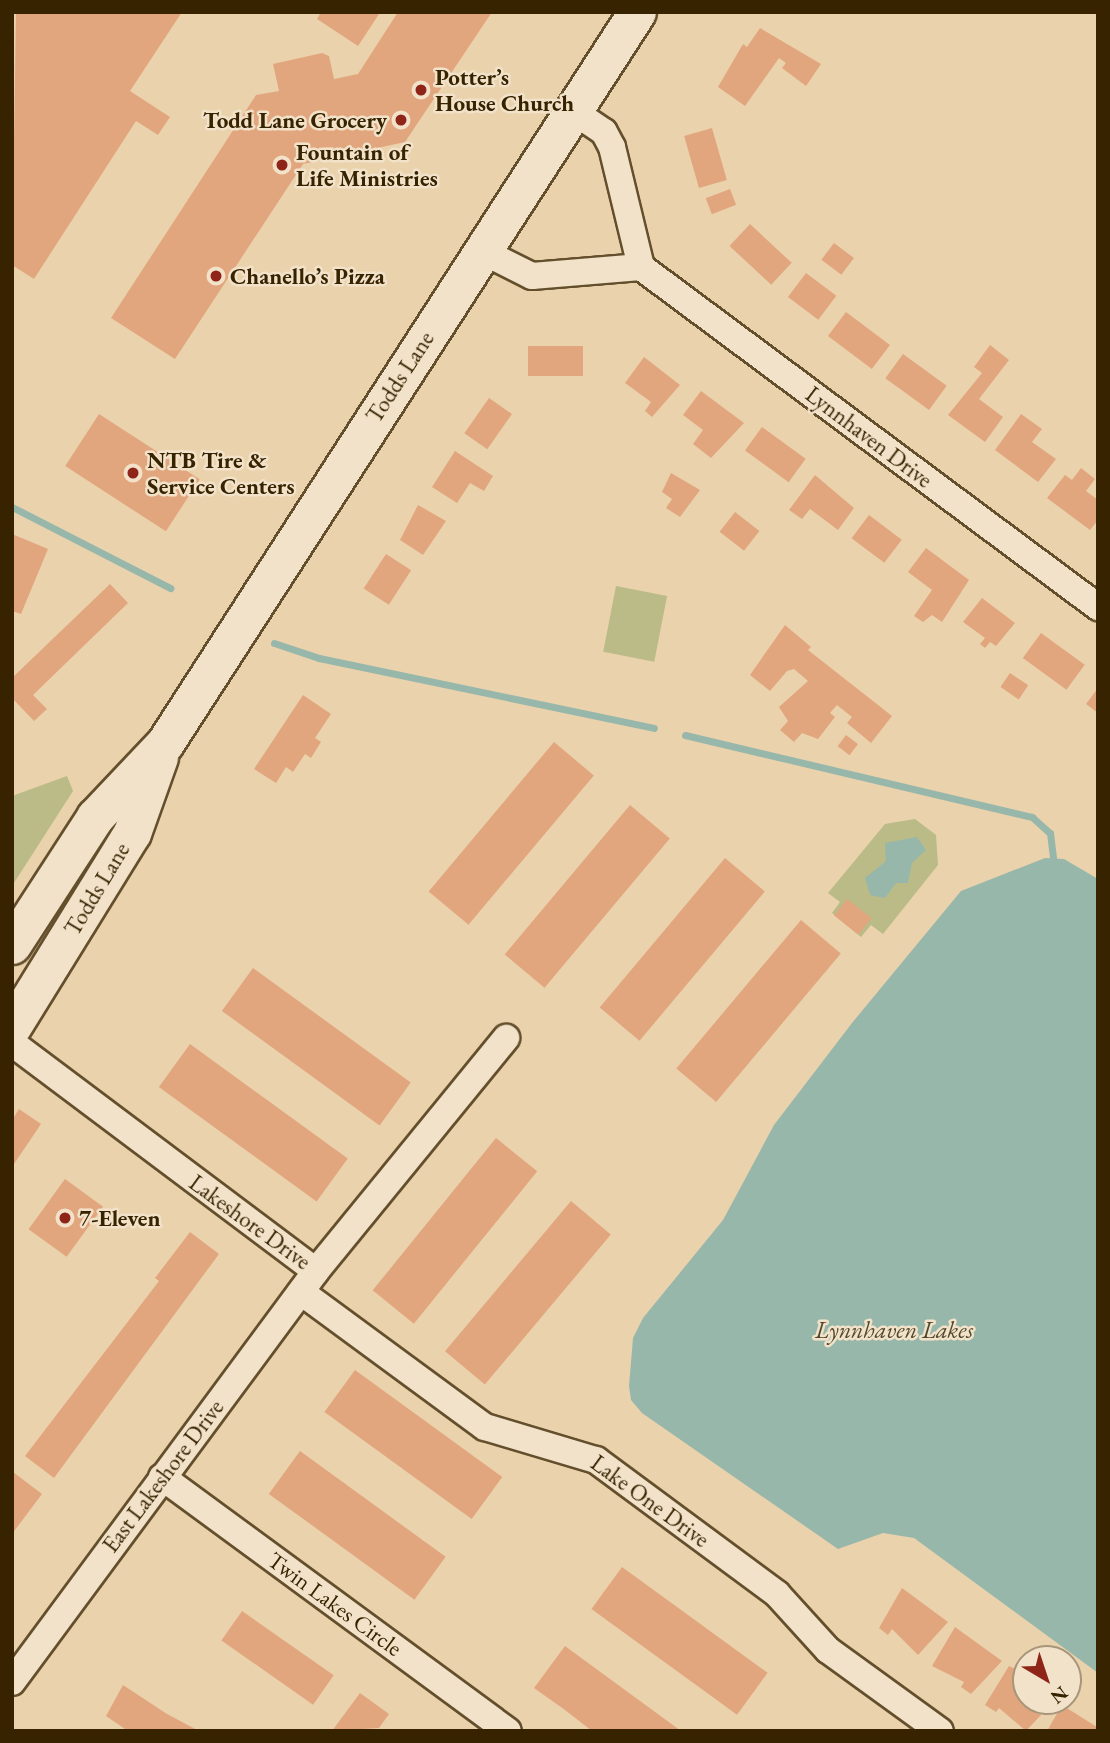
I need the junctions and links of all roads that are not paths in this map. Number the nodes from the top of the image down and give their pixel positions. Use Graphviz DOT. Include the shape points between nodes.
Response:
graph roads {
  1 [pos="637,12"];
  2 [pos="573,111"];
  3 [pos="482,251"];
  4 [pos="640,267"];
  5 [pos="1098,607"];
  6 [pos="164,743"];
  7 [pos="12,945"];
  8 [pos="12,1027"];
  9 [pos="506,1038"];
  10 [pos="12,1043"];
  11 [pos="309,1282"];
  12 [pos="162,1477"];
  13 [pos="12,1682"];
  14 [pos="508,1731"];
  15 [pos="940,1731"];
  1 -- 2 [label="main road, Todds Lane"];
  2 -- 3 [label="main road, Todds Lane"];
  2 -- 4 [label="street" via="604,132 612,147"];
  3 -- 4 [label="street" via="532,276"];
  3 -- 6 [label="main road, Todds Lane"];
  4 -- 5 [label="street, Lynnhaven Drive"];
  6 -- 7 [label="main road, Todds Lane" via="95,817"];
  6 -- 8 [label="main road, Todds Lane" via="132,833"];
  9 -- 11 [label="street, Lakeshore Drive"];
  10 -- 11 [label="street, Lakeshore Drive"];
  11 -- 12 [label="street, East Lakeshore Drive"];
  11 -- 15 [label="street, Lake One Drive" via="485,1427 596,1461 776,1594 828,1650"];
  12 -- 13 [label="street, East Lakeshore Drive"];
  12 -- 14 [label="street, Twin Lakes Circle"];
}
